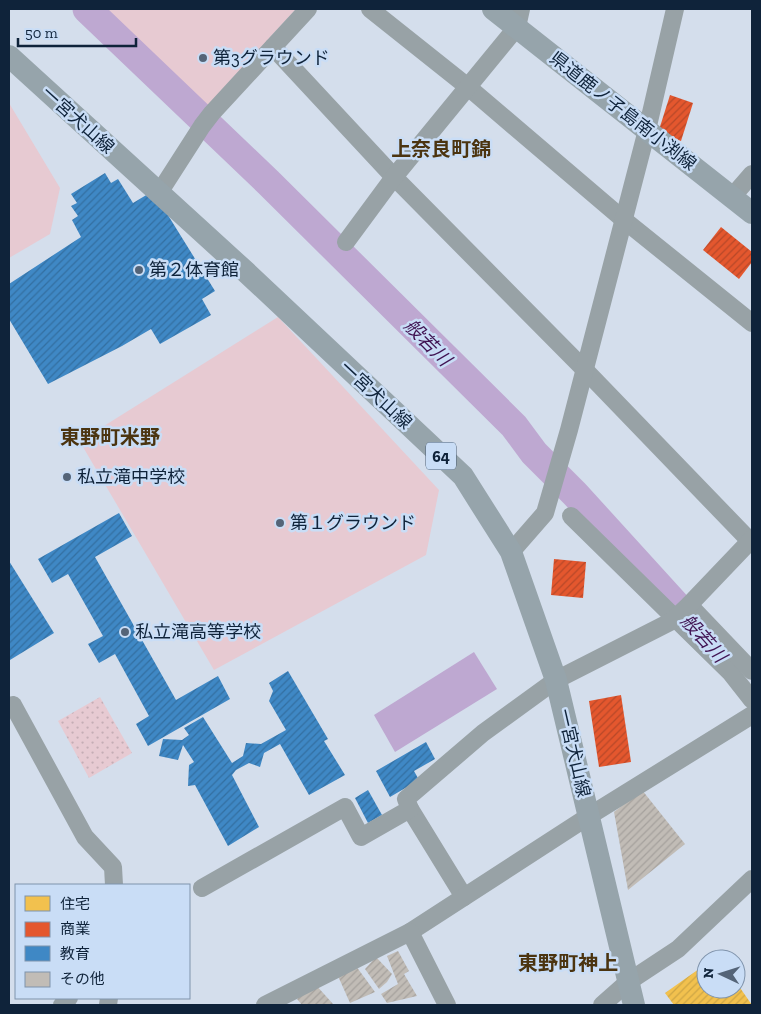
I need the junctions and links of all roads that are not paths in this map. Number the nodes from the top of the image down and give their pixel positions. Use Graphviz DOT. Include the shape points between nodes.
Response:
graph roads {
  1 [pos="308,9"];
  2 [pos="370,9"];
  3 [pos="493,9"];
  4 [pos="675,9"];
  5 [pos="519,18"];
  6 [pos="273,47"];
  7 [pos="9,56"];
  8 [pos="468,88"];
  9 [pos="647,130"];
  10 [pos="752,174"];
  11 [pos="394,177"];
  12 [pos="159,193"];
  13 [pos="732,198"];
  14 [pos="752,213"];
  15 [pos="624,220"];
  16 [pos="346,242"];
  17 [pos="752,323"];
  18 [pos="585,370"];
  19 [pos="571,516"];
  20 [pos="751,540"];
  21 [pos="511,552"];
  22 [pos="689,605"];
  23 [pos="675,617"];
  24 [pos="752,671"];
  25 [pos="556,680"];
  26 [pos="752,700"];
  27 [pos="9,708"];
  28 [pos="752,716"];
  29 [pos="410,809"];
  30 [pos="589,816"];
  31 [pos="752,879"];
  32 [pos="114,884"];
  33 [pos="202,888"];
  34 [pos="464,897"];
  35 [pos="410,932"];
  36 [pos="628,982"];
  37 [pos="284,1001"];
  38 [pos="265,1005"];
  39 [pos="447,1005"];
  40 [pos="602,1005"];
  41 [pos="634,1005"];
  1 -- 6 [label="street"];
  2 -- 8 [label="street"];
  3 -- 5 [label="main road, 県道鹿ノ子島南小渕線"];
  4 -- 9 [label="street"];
  5 -- 8 [label="street"];
  5 -- 9 [label="main road, 県道鹿ノ子島南小渕線"];
  6 -- 11 [label="street"];
  6 -- 12 [label="street" via="207,119"];
  7 -- 12 [label="main road, 一宮犬山線 / 64"];
  8 -- 11 [label="street"];
  8 -- 15 [label="street"];
  9 -- 13 [label="main road, 県道鹿ノ子島南小渕線"];
  9 -- 15 [label="street"];
  10 -- 13 [label="street"];
  11 -- 16 [label="street"];
  11 -- 18 [label="street"];
  12 -- 21 [label="main road, 一宮犬山線 / 64" via="463,476"];
  13 -- 14 [label="main road, 県道鹿ノ子島南小渕線"];
  15 -- 17 [label="street"];
  15 -- 18 [label="street"];
  18 -- 20 [label="street"];
  18 -- 21 [label="street" via="545,513"];
  19 -- 23 [label="street"];
  20 -- 22 [label="street"];
  21 -- 25 [label="main road, 一宮犬山線 / 64"];
  22 -- 23 [label="street"];
  22 -- 24 [label="street"];
  23 -- 25 [label="street"];
  23 -- 26 [label="street" via="730,672"];
  25 -- 29 [label="street" via="483,733 406,800"];
  25 -- 30 [label="main road, 一宮犬山線 / 64"];
  27 -- 32 [label="street" via="13,705 85,837 113,867"];
  28 -- 30 [label="street"];
  29 -- 33 [label="street" via="361,837 345,807"];
  29 -- 34 [label="street"];
  30 -- 34 [label="street"];
  30 -- 36 [label="main road, 一宮犬山線 / 64"];
  31 -- 36 [label="street" via="678,949"];
  34 -- 35 [label="street"];
  35 -- 37 [label="street"];
  35 -- 39 [label="street"];
  36 -- 40 [label="street"];
  36 -- 41 [label="main road, 一宮犬山線 / 64"];
  37 -- 38 [label="street"];
}
